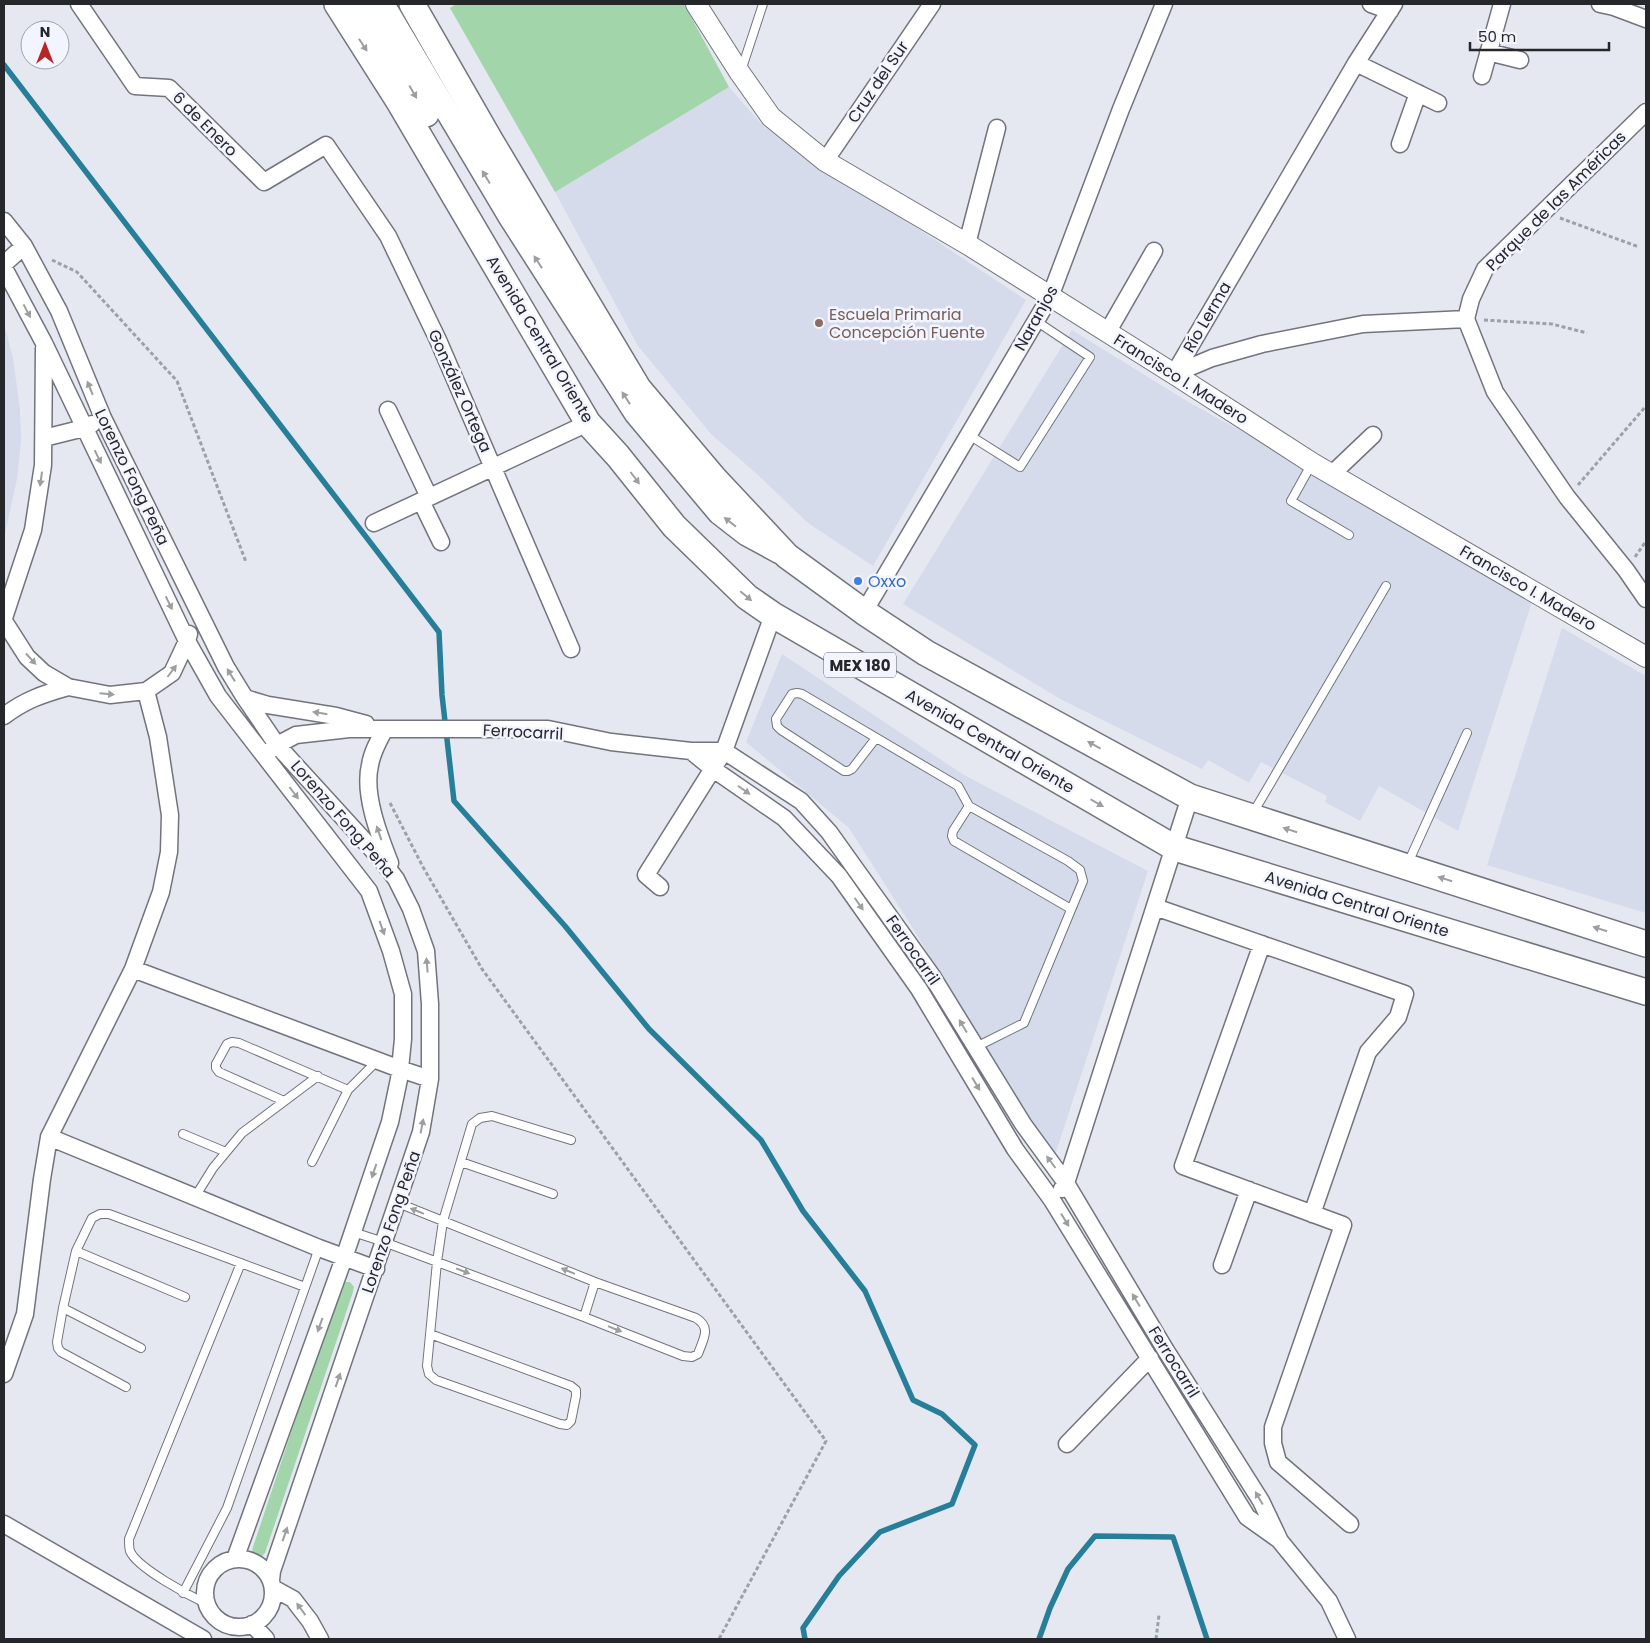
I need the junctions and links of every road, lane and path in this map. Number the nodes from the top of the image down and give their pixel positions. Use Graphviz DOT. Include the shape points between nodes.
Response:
graph roads {
  1 [pos="79,4"];
  2 [pos="337,4"];
  3 [pos="363,4"];
  4 [pos="383,4"];
  5 [pos="412,4"];
  6 [pos="696,4"];
  7 [pos="763,4"];
  8 [pos="932,4"];
  9 [pos="1164,4"];
  10 [pos="1372,4"];
  11 [pos="1502,4"];
  12 [pos="1600,4"];
  13 [pos="1392,7"];
  14 [pos="1646,19"];
  15 [pos="1488,52"];
  16 [pos="1520,60"];
  17 [pos="1356,63"];
  18 [pos="740,73"];
  19 [pos="1482,76"];
  20 [pos="1418,93"];
  21 [pos="1438,103"];
  22 [pos="1646,112"];
  23 [pos="997,128"];
  24 [pos="1400,144"];
  25 [pos="326,145"];
  26 [pos="825,161"];
  27 [pos="1543,212"];
  28 [pos="4,221"];
  29 [pos="501,224"];
  30 [pos="967,244"];
  31 [pos="24,246"];
  32 [pos="1640,247"];
  33 [pos="1154,251"];
  34 [pos="4,266"];
  35 [pos="1050,297"];
  36 [pos="1466,319"];
  37 [pos="1036,321"];
  38 [pos="1107,333"];
  39 [pos="1587,333"];
  40 [pos="44,343"];
  41 [pos="1174,374"];
  42 [pos="1646,406"];
  43 [pos="388,410"];
  44 [pos="102,418"];
  45 [pos="588,423"];
  46 [pos="84,428"];
  47 [pos="969,434"];
  48 [pos="1373,435"];
  49 [pos="44,438"];
  50 [pos="618,456"];
  51 [pos="1312,463"];
  52 [pos="493,468"];
  53 [pos="1332,474"];
  54 [pos="1568,497"];
  55 [pos="425,499"];
  56 [pos="374,523"];
  57 [pos="1349,535"];
  58 [pos="441,542"];
  59 [pos="787,556"];
  60 [pos="246,562"];
  61 [pos="1386,586"];
  62 [pos="1646,599"];
  63 [pos="195,606"];
  64 [pos="864,612"];
  65 [pos="772,615"];
  66 [pos="4,619"];
  67 [pos="187,641"];
  68 [pos="571,649"];
  69 [pos="1646,657"];
  70 [pos="68,687"];
  71 [pos="146,691"];
  72 [pos="245,698"];
  73 [pos="4,716"];
  74 [pos="385,729"];
  75 [pos="1467,734"];
  76 [pos="876,738"];
  77 [pos="271,750"];
  78 [pos="691,751"];
  79 [pos="724,751"];
  80 [pos="713,769"];
  81 [pos="386,796"];
  82 [pos="1190,797"];
  83 [pos="969,806"];
  84 [pos="1250,817"];
  85 [pos="1175,848"];
  86 [pos="1406,867"];
  87 [pos="396,879"];
  88 [pos="660,887"];
  89 [pos="1155,907"];
  90 [pos="1071,909"];
  91 [pos="1262,944"];
  92 [pos="1646,944"];
  93 [pos="133,969"];
  94 [pos="1646,992"];
  95 [pos="976,1047"];
  96 [pos="377,1061"];
  97 [pos="400,1069"];
  98 [pos="318,1076"];
  99 [pos="430,1079"];
  100 [pos="348,1090"];
  101 [pos="284,1101"];
  102 [pos="183,1134"];
  103 [pos="49,1137"];
  104 [pos="571,1140"];
  105 [pos="226,1152"];
  106 [pos="312,1162"];
  107 [pos="461,1162"];
  108 [pos="1066,1183"];
  109 [pos="1249,1190"];
  110 [pos="553,1194"];
  111 [pos="195,1197"];
  112 [pos="1052,1200"];
  113 [pos="398,1203"];
  114 [pos="1312,1214"];
  115 [pos="444,1221"];
  116 [pos="353,1232"];
  117 [pos="384,1242"];
  118 [pos="319,1248"];
  119 [pos="76,1251"];
  120 [pos="344,1258"];
  121 [pos="437,1262"];
  122 [pos="241,1263"];
  123 [pos="1222,1265"];
  124 [pos="376,1269"];
  125 [pos="595,1282"];
  126 [pos="305,1287"];
  127 [pos="185,1297"];
  128 [pos="63,1308"];
  129 [pos="584,1317"];
  130 [pos="430,1334"];
  131 [pos="141,1348"];
  132 [pos="1150,1358"];
  133 [pos="4,1374"];
  134 [pos="126,1387"];
  135 [pos="1067,1444"];
  136 [pos="4,1524"];
  137 [pos="1350,1524"];
  138 [pos="1280,1541"];
  139 [pos="235,1559"];
  140 [pos="272,1584"];
  141 [pos="184,1593"];
  142 [pos="210,1609"];
  143 [pos="1159,1615"];
  144 [pos="243,1630"];
  145 [pos="202,1639"];
  146 [pos="207,1639"];
  147 [pos="266,1639"];
  148 [pos="320,1639"];
  149 [pos="719,1639"];
  150 [pos="1156,1639"];
  151 [pos="1346,1639"];
  1 -- 25 [label="street, 6 de Enero" via="135,86 169,88 264,182"];
  2 -- 45 [label="main road, Avenida Central Oriente / MEX 180, one-way" via="403,108"];
  3 -- 29 [label="main road, one-way"];
  29 -- 4 [label="main road, one-way"];
  5 -- 59 [label="main road, MEX 180" via="638,388 714,478"];
  6 -- 18 [label="street, Francisco I. Madero"];
  7 -- 18 [label="lane"];
  8 -- 26 [label="street, Cruz del Sur"];
  9 -- 35 [label="street, Naranjos"];
  10 -- 13 [label="street"];
  11 -- 15 [label="street"];
  12 -- 14 [label="street"];
  13 -- 17 [label="street, Río Lerma"];
  15 -- 16 [label="street"];
  15 -- 19 [label="street"];
  17 -- 20 [label="street"];
  17 -- 41 [label="street, Río Lerma"];
  18 -- 26 [label="street, Francisco I. Madero" via="771,117"];
  20 -- 21 [label="street"];
  20 -- 24 [label="street"];
  22 -- 27 [label="street, Parque de las Américas"];
  23 -- 30 [label="street"];
  25 -- 52 [label="street, González Ortega" via="388,236 438,340"];
  26 -- 30 [label="street, Francisco I. Madero"];
  27 -- 32 [label="path"];
  27 -- 36 [label="street, Parque de las Américas" via="1485,269"];
  28 -- 31 [label="street, Lorenzo Fong Peña"];
  29 -- 50 [label="main road"];
  59 -- 29 [label="main road, one-way" via="746,534 719,513 636,414"];
  30 -- 35 [label="street, Francisco I. Madero"];
  31 -- 34 [label="street"];
  44 -- 31 [label="street, Lorenzo Fong Peña, one-way" via="59,311"];
  31 -- 60 [label="path" via="77,272 177,381"];
  33 -- 38 [label="street"];
  34 -- 40 [label="street, Lorenzo Fong Peña, one-way"];
  35 -- 37 [label="street, Naranjos"];
  35 -- 38 [label="street, Francisco I. Madero"];
  36 -- 39 [label="path" via="1552,324"];
  36 -- 41 [label="street, Río Lerma" via="1363,324 1262,344 1212,358"];
  36 -- 54 [label="street" via="1495,392"];
  37 -- 47 [label="street, Naranjos"];
  37 -- 47 [label="lane" via="1090,357 1020,467"];
  38 -- 41 [label="street, Francisco I. Madero"];
  40 -- 46 [label="street, Lorenzo Fong Peña"];
  40 -- 49 [label="street"];
  41 -- 51 [label="street, Francisco I. Madero"];
  42 -- 54 [label="path"];
  43 -- 55 [label="street"];
  44 -- 46 [label="street"];
  44 -- 63 [label="street, Lorenzo Fong Peña"];
  45 -- 50 [label="main road, Avenida Central Oriente / MEX 180"];
  45 -- 52 [label="street"];
  46 -- 49 [label="street"];
  46 -- 67 [label="street, Lorenzo Fong Peña, one-way"];
  47 -- 64 [label="street, Naranjos"];
  48 -- 53 [label="street"];
  49 -- 66 [label="street, one-way" via="33,530"];
  50 -- 65 [label="main road, Avenida Central Oriente / MEX 180, one-way" via="674,526 747,597"];
  51 -- 53 [label="street, Francisco I. Madero"];
  51 -- 57 [label="lane" via="1291,501"];
  52 -- 55 [label="street"];
  52 -- 68 [label="street, González Ortega"];
  53 -- 69 [label="street, Francisco I. Madero"];
  54 -- 62 [label="street"];
  55 -- 56 [label="street"];
  55 -- 58 [label="street"];
  59 -- 64 [label="main road, MEX 180"];
  61 -- 84 [label="lane"];
  63 -- 67 [label="street"];
  72 -- 63 [label="street, Lorenzo Fong Peña, one-way"];
  82 -- 64 [label="main road, MEX 180, one-way" via="926,653"];
  65 -- 79 [label="street"];
  65 -- 85 [label="main road, Avenida Central Oriente / MEX 180, one-way"];
  66 -- 70 [label="street, one-way" via="27,657 44,673"];
  71 -- 67 [label="street, one-way" via="172,673"];
  67 -- 77 [label="street, Lorenzo Fong Peña" via="218,696"];
  70 -- 71 [label="street, one-way" via="110,695"];
  70 -- 73 [label="street" via="42,694"];
  71 -- 93 [label="street" via="158,738 170,815 169,852 161,892"];
  74 -- 72 [label="street, Ferrocarril, one-way"];
  72 -- 77 [label="street, Lorenzo Fong Peña"];
  74 -- 77 [label="street, Ferrocarril" via="296,735"];
  74 -- 78 [label="street, Ferrocarril" via="548,730 611,742"];
  87 -- 74 [label="street, one-way" via="373,814 369,787 369,766"];
  75 -- 86 [label="lane"];
  76 -- 76 [label="lane" via="802,694 792,694 776,719 781,730 844,771 852,769"];
  76 -- 83 [label="lane" via="958,786"];
  77 -- 87 [label="street, Lorenzo Fong Peña" via="380,858"];
  77 -- 97 [label="street, Lorenzo Fong Peña, one-way" via="368,891 403,994"];
  78 -- 79 [label="street, Ferrocarril"];
  78 -- 80 [label="street, Ferrocarril"];
  79 -- 80 [label="street"];
  95 -- 79 [label="street, Ferrocarril, one-way" via="932,976 829,832 801,801"];
  80 -- 88 [label="street" via="646,875"];
  80 -- 112 [label="street, Ferrocarril, one-way" via="784,818 839,876 919,989 1016,1149"];
  81 -- 149 [label="path" via="482,969 826,1441"];
  82 -- 84 [label="main road, MEX 180"];
  82 -- 85 [label="street"];
  83 -- 90 [label="lane" via="1080,870 1083,881"];
  83 -- 90 [label="lane" via="953,831 954,841"];
  86 -- 84 [label="main road, MEX 180, one-way"];
  85 -- 89 [label="street"];
  85 -- 94 [label="main road, Avenida Central Oriente / MEX 180"];
  92 -- 86 [label="main road, MEX 180, one-way"];
  99 -- 87 [label="street, Lorenzo Fong Peña, one-way" via="426,951"];
  89 -- 91 [label="street"];
  89 -- 108 [label="street"];
  90 -- 95 [label="lane" via="1024,1023"];
  91 -- 109 [label="street" via="1184,1166"];
  91 -- 114 [label="street" via="1405,994 1398,1017 1368,1052"];
  93 -- 96 [label="street"];
  93 -- 103 [label="street"];
  108 -- 95 [label="street, Ferrocarril, one-way" via="1023,1124"];
  96 -- 97 [label="street"];
  96 -- 100 [label="lane"];
  97 -- 99 [label="street"];
  97 -- 116 [label="street, Lorenzo Fong Peña, one-way" via="390,1122"];
  98 -- 100 [label="lane"];
  98 -- 101 [label="lane"];
  98 -- 101 [label="lane" via="239,1043 228,1044 216,1064 219,1072"];
  113 -- 99 [label="street, Lorenzo Fong Peña, one-way" via="422,1132"];
  100 -- 106 [label="lane"];
  101 -- 105 [label="lane" via="242,1133"];
  102 -- 105 [label="lane"];
  103 -- 111 [label="street"];
  103 -- 133 [label="street" via="25,1314"];
  104 -- 107 [label="lane" via="492,1116 480,1118 472,1124"];
  105 -- 111 [label="lane"];
  107 -- 110 [label="lane"];
  107 -- 115 [label="lane"];
  108 -- 112 [label="street"];
  138 -- 108 [label="street, Ferrocarril, one-way" via="1261,1500 1165,1349"];
  109 -- 114 [label="street"];
  109 -- 123 [label="street"];
  111 -- 118 [label="street"];
  112 -- 132 [label="street, Ferrocarril, one-way"];
  115 -- 113 [label="lane, one-way"];
  113 -- 117 [label="street, Lorenzo Fong Peña"];
  114 -- 137 [label="street" via="1343,1225 1273,1427 1272,1443 1278,1462"];
  115 -- 121 [label="lane"];
  125 -- 115 [label="lane, one-way"];
  116 -- 117 [label="lane"];
  116 -- 120 [label="street, Lorenzo Fong Peña"];
  117 -- 121 [label="lane"];
  117 -- 124 [label="street, Lorenzo Fong Peña"];
  118 -- 120 [label="street"];
  118 -- 126 [label="lane"];
  119 -- 122 [label="lane" via="92,1218 110,1214"];
  119 -- 127 [label="lane"];
  119 -- 128 [label="lane"];
  120 -- 124 [label="street"];
  120 -- 139 [label="street, Lorenzo Fong Peña, one-way"];
  121 -- 129 [label="lane, one-way"];
  121 -- 130 [label="lane"];
  122 -- 126 [label="lane"];
  122 -- 141 [label="lane" via="129,1539 130,1551 137,1560"];
  140 -- 124 [label="street, Lorenzo Fong Peña, one-way" via="272,1571"];
  125 -- 129 [label="lane"];
  129 -- 125 [label="lane, one-way" via="683,1356 698,1354 706,1331 703,1322 696,1318"];
  126 -- 141 [label="lane" via="227,1508"];
  128 -- 131 [label="lane"];
  128 -- 134 [label="lane" via="58,1348"];
  130 -- 130 [label="lane" via="571,1386 576,1390 571,1421 567,1425 560,1424 436,1380 429,1374 427,1366"];
  132 -- 135 [label="street"];
  132 -- 138 [label="street, Ferrocarril" via="1247,1516"];
  136 -- 145 [label="street"];
  138 -- 151 [label="street, Ferrocarril" via="1329,1601"];
  139 -- 140 [label="street" via="246,1560 265,1570"];
  139 -- 142 [label="street" via="223,1563 208,1580 206,1592"];
  140 -- 144 [label="street" via="273,1597 266,1613"];
  148 -- 140 [label="street, one-way" via="293,1599"];
  141 -- 142 [label="lane"];
  142 -- 144 [label="street" via="222,1622"];
  142 -- 146 [label="street" via="212,1628"];
  143 -- 150 [label="path"];
  144 -- 147 [label="street"];
}
